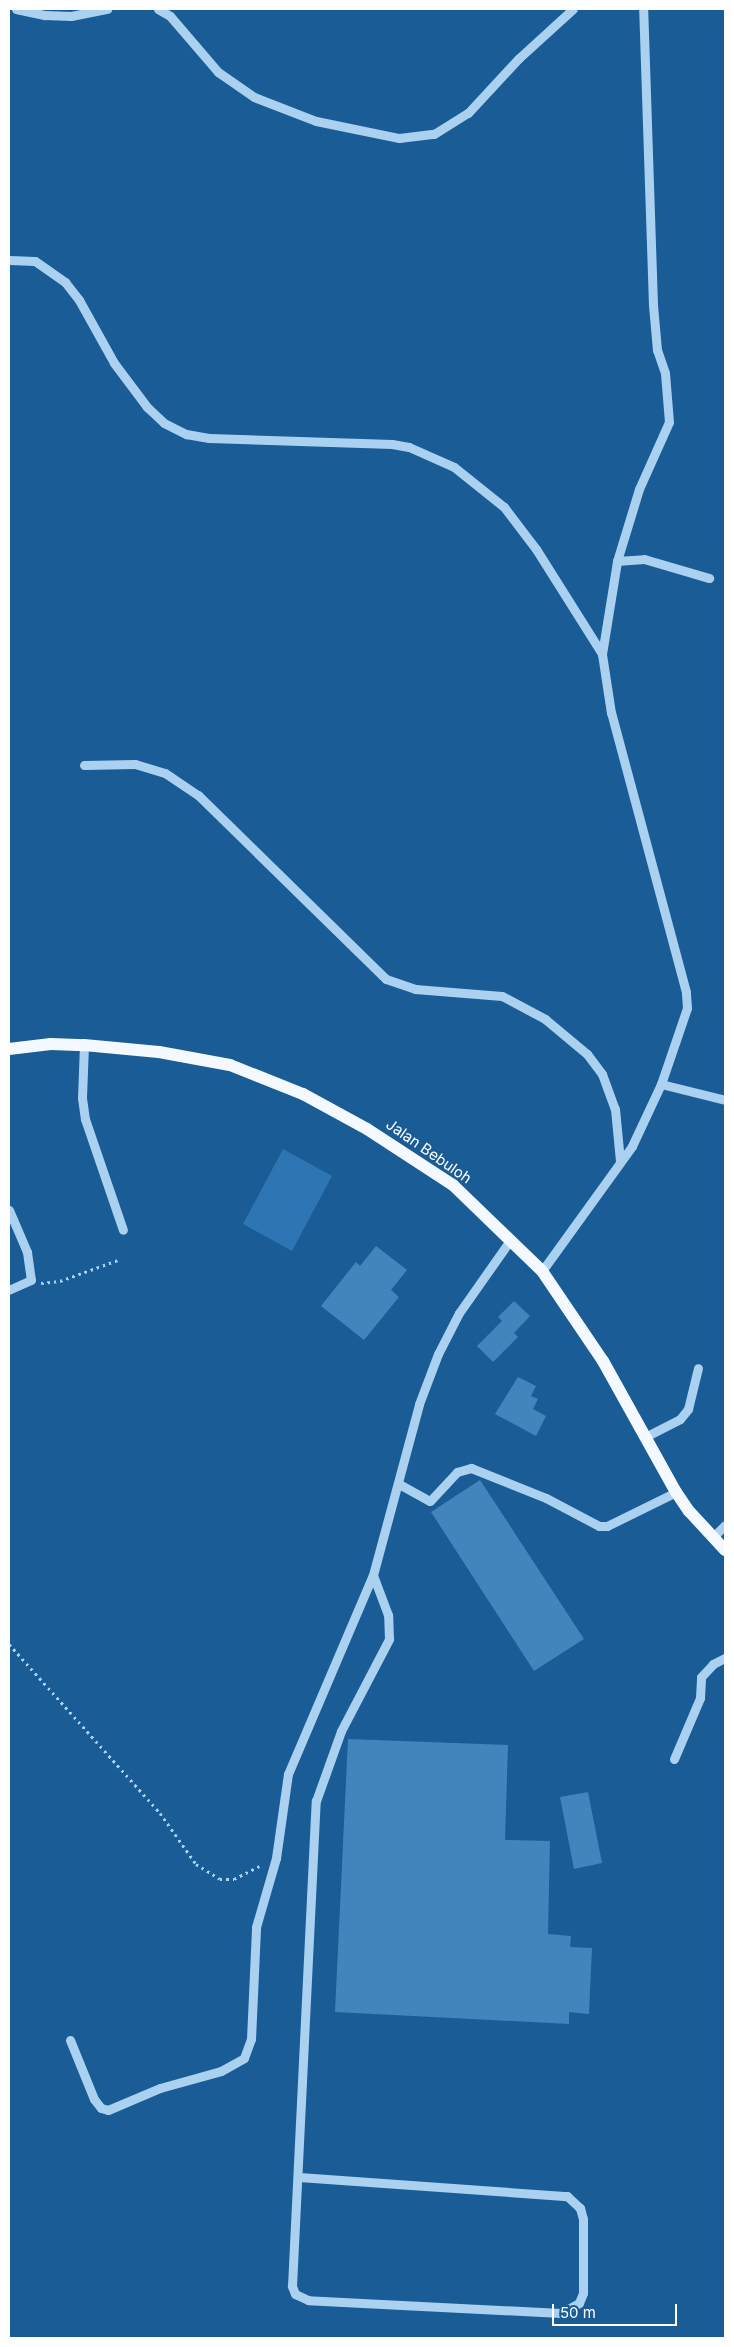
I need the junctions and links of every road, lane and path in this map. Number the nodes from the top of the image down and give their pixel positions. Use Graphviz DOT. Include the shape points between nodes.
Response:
graph roads {
  1 [pos="16,9"];
  2 [pos="107,9"];
  3 [pos="158,9"];
  4 [pos="573,9"];
  5 [pos="643,9"];
  6 [pos="9,260"];
  7 [pos="616,561"];
  8 [pos="709,578"];
  9 [pos="602,654"];
  10 [pos="84,765"];
  11 [pos="84,1045"];
  12 [pos="9,1049"];
  13 [pos="661,1084"];
  14 [pos="725,1100"];
  15 [pos="620,1161"];
  16 [pos="9,1210"];
  17 [pos="123,1230"];
  18 [pos="511,1239"];
  19 [pos="118,1260"];
  20 [pos="542,1271"];
  21 [pos="31,1280"];
  22 [pos="9,1290"];
  23 [pos="698,1368"];
  24 [pos="645,1437"];
  25 [pos="398,1484"];
  26 [pos="676,1492"];
  27 [pos="725,1525"];
  28 [pos="712,1538"];
  29 [pos="725,1550"];
  30 [pos="373,1575"];
  31 [pos="9,1644"];
  32 [pos="725,1658"];
  33 [pos="674,1759"];
  34 [pos="276,1858"];
  35 [pos="70,2040"];
  36 [pos="299,2177"];
  1 -- 2 [label="street" via="71,16"];
  3 -- 4 [label="street" via="170,16 218,72 254,97 333,126 399,138 434,134 468,113"];
  5 -- 7 [label="street" via="653,305 658,350 665,373 669,422 639,489"];
  6 -- 9 [label="street" via="35,261 65,282 79,300 114,363 147,408 164,423 186,434 209,438 392,444 409,447 454,467 504,507 536,549"];
  7 -- 8 [label="street" via="644,559"];
  7 -- 9 [label="street"];
  9 -- 13 [label="street" via="611,712 686,992 686,1015"];
  10 -- 15 [label="street" via="135,764 165,773 198,796 386,979 415,989 502,996 545,1019 587,1054 602,1074 615,1109"];
  11 -- 12 [label="main road, Jalan Bebuloh" via="51,1044"];
  11 -- 17 [label="street" via="82,1098 85,1119"];
  11 -- 18 [label="main road, Jalan Bebuloh" via="200,1058 254,1073 302,1094 367,1129 453,1185"];
  13 -- 14 [label="street"];
  13 -- 15 [label="street" via="632,1146"];
  15 -- 20 [label="street"];
  16 -- 21 [label="street" via="27,1252"];
  18 -- 20 [label="main road, Jalan Bebuloh"];
  18 -- 25 [label="street" via="459,1313 438,1354 419,1404"];
  19 -- 21 [label="path" via="50,1284"];
  20 -- 24 [label="main road, Jalan Bebuloh" via="579,1322"];
  21 -- 22 [label="street"];
  23 -- 24 [label="street" via="688,1409 680,1419"];
  24 -- 26 [label="main road, Jalan Bebuloh"];
  25 -- 26 [label="street" via="430,1501 457,1472 471,1468 546,1498 599,1526 607,1526"];
  25 -- 30 [label="street"];
  26 -- 28 [label="main road, Jalan Bebuloh"];
  27 -- 28 [label="street"];
  28 -- 29 [label="main road, Jalan Bebuloh"];
  30 -- 34 [label="street" via="288,1774"];
  30 -- 36 [label="street" via="388,1615 389,1639 341,1731 316,1801"];
  31 -- 34 [label="path" via="160,1813 196,1864 220,1879 234,1879"];
  32 -- 33 [label="street" via="701,1676 700,1698"];
  34 -- 35 [label="street" via="256,1928 251,2039 244,2058 221,2071 175,2083 108,2110 101,2108 94,2098"];
  36 -- 36 [label="street" via="292,2286 295,2294 302,2298 561,2313 579,2303 583,2293 583,2220 580,2208 567,2196"];
}
